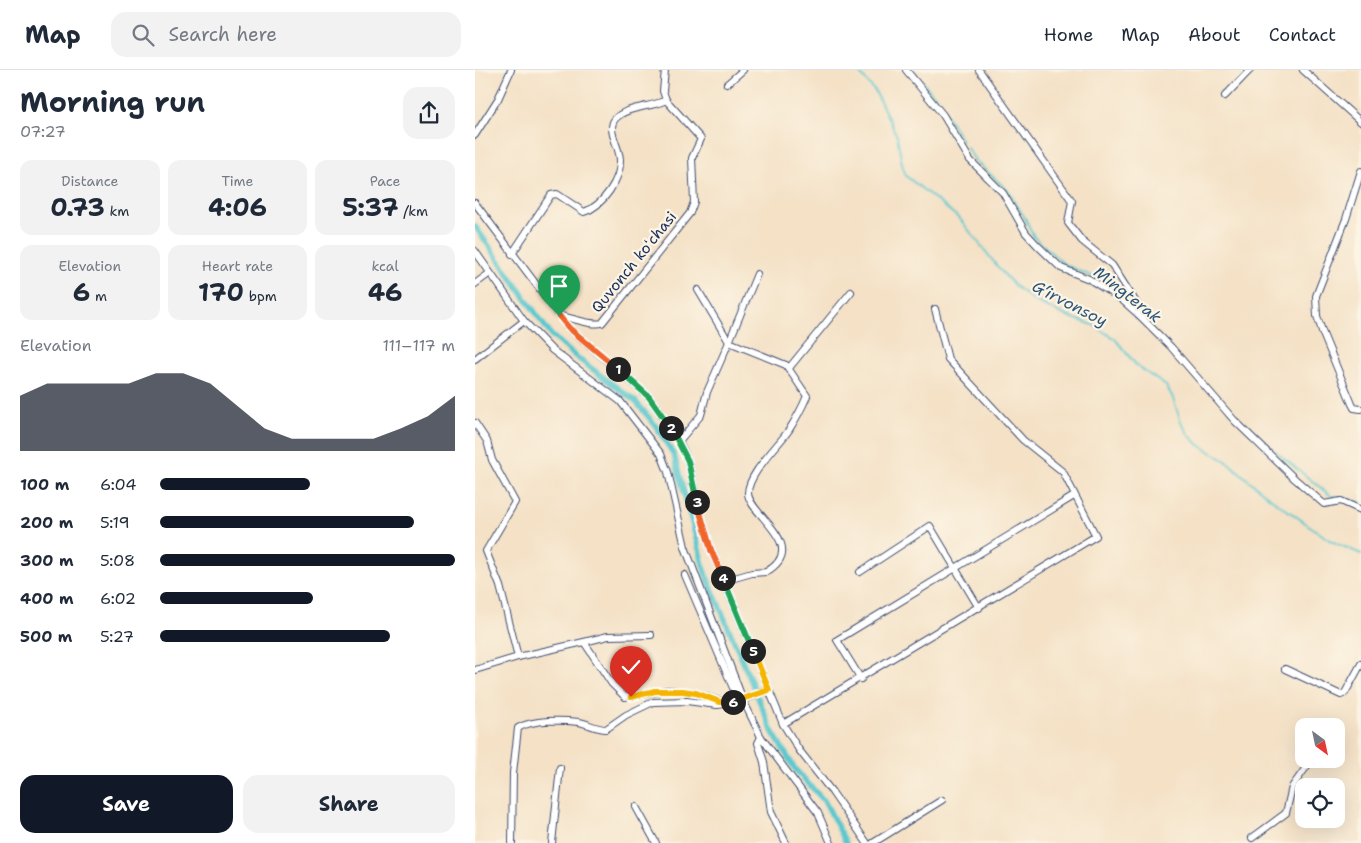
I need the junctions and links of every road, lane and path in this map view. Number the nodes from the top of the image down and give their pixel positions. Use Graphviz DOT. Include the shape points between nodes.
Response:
graph roads {
  1 [pos="511,70"];
  2 [pos="665,70"];
  3 [pos="743,70"];
  4 [pos="906,70"];
  5 [pos="979,70"];
  6 [pos="1250,70"];
  7 [pos="1303,70"];
  8 [pos="727,84"];
  9 [pos="1225,96"];
  10 [pos="666,100"];
  11 [pos="1361,122"];
  12 [pos="475,135"];
  13 [pos="1361,171"];
  14 [pos="475,203"];
  15 [pos="475,252"];
  16 [pos="512,254"];
  17 [pos="490,273"];
  18 [pos="757,274"];
  19 [pos="475,284"];
  20 [pos="698,290"];
  21 [pos="851,292"];
  22 [pos="935,308"];
  23 [pos="1139,315"];
  24 [pos="559,316"];
  25 [pos="524,321"];
  26 [pos="729,342"];
  27 [pos="475,359"];
  28 [pos="789,368"];
  29 [pos="1361,409"];
  30 [pos="475,423"];
  31 [pos="679,440"];
  32 [pos="1074,496"];
  33 [pos="1361,510"];
  34 [pos="956,568"];
  35 [pos="860,572"];
  36 [pos="685,575"];
  37 [pos="724,580"];
  38 [pos="979,608"];
  39 [pos="651,635"];
  40 [pos="583,642"];
  41 [pos="518,657"];
  42 [pos="1361,664"];
  43 [pos="1285,669"];
  44 [pos="475,670"];
  45 [pos="861,679"];
  46 [pos="769,690"];
  47 [pos="739,701"];
  48 [pos="783,724"];
  49 [pos="761,737"];
  50 [pos="560,768"];
  51 [pos="1306,768"];
  52 [pos="942,800"];
  53 [pos="637,806"];
  54 [pos="1252,838"];
  55 [pos="512,843"];
  56 [pos="552,843"];
  57 [pos="656,843"];
  58 [pos="786,843"];
  59 [pos="831,843"];
  60 [pos="867,843"];
  61 [pos="873,843"];
  1 -- 12 [label="street" via="498,99"];
  2 -- 10 [label="street" via="663,91"];
  3 -- 8 [label="street"];
  4 -- 23 [label="street" via="943,114 970,160 1003,193 1026,234 1037,246 1061,268 1093,282 1121,299"];
  5 -- 23 [label="street" via="1072,201 1068,223 1073,231 1112,265 1137,304"];
  6 -- 9 [label="street"];
  7 -- 11 [label="street"];
  10 -- 16 [label="street" via="621,114 613,123 620,166 602,199 584,212 557,194 551,195"];
  10 -- 24 [label="street, Quvonch koʻchasi" via="701,139 693,158 694,202 690,213 602,323"];
  13 -- 29 [label="street" via="1318,290 1316,305 1323,334 1352,404"];
  14 -- 16 [label="street"];
  15 -- 17 [label="street"];
  16 -- 24 [label="street"];
  17 -- 19 [label="street"];
  17 -- 25 [label="street"];
  18 -- 26 [label="street"];
  20 -- 26 [label="street"];
  21 -- 28 [label="street"];
  22 -- 32 [label="street" via="947,359 1023,440 1063,472"];
  23 -- 33 [label="street" via="1234,420 1295,479 1324,504 1341,501"];
  24 -- 31 [label="street" via="649,397"];
  25 -- 27 [label="street"];
  25 -- 47 [label="street" via="552,350 620,401 661,454 685,547"];
  26 -- 28 [label="street"];
  26 -- 31 [label="street" via="707,392 701,415"];
  28 -- 37 [label="street" via="807,396 790,428 753,478 748,491 751,503 779,538 779,560 766,572"];
  30 -- 41 [label="street" via="487,441 492,460 515,502 486,551 500,586"];
  31 -- 37 [label="street" via="688,461 711,550"];
  32 -- 34 [label="street"];
  32 -- 38 [label="street" via="1096,536"];
  34 -- 35 [label="street" via="930,526"];
  34 -- 38 [label="street"];
  34 -- 45 [label="street" via="837,640"];
  36 -- 47 [label="street"];
  37 -- 46 [label="street"];
  38 -- 45 [label="street"];
  39 -- 40 [label="street" via="608,636"];
  40 -- 41 [label="street"];
  40 -- 47 [label="street" via="625,697 654,691 683,691 720,702"];
  41 -- 44 [label="street"];
  42 -- 43 [label="street" via="1345,693 1341,694"];
  45 -- 48 [label="street"];
  46 -- 47 [label="street"];
  46 -- 48 [label="street"];
  47 -- 49 [label="street"];
  47 -- 55 [label="street" via="717,705 687,701 653,702 626,715 606,730 579,722 557,721 518,728 513,774"];
  48 -- 60 [label="street"];
  49 -- 58 [label="street" via="758,744 765,762 768,802"];
  49 -- 59 [label="street" via="818,813"];
  50 -- 56 [label="street"];
  51 -- 54 [label="street" via="1292,787 1286,814"];
  52 -- 61 [label="street"];
  53 -- 57 [label="street"];
}
